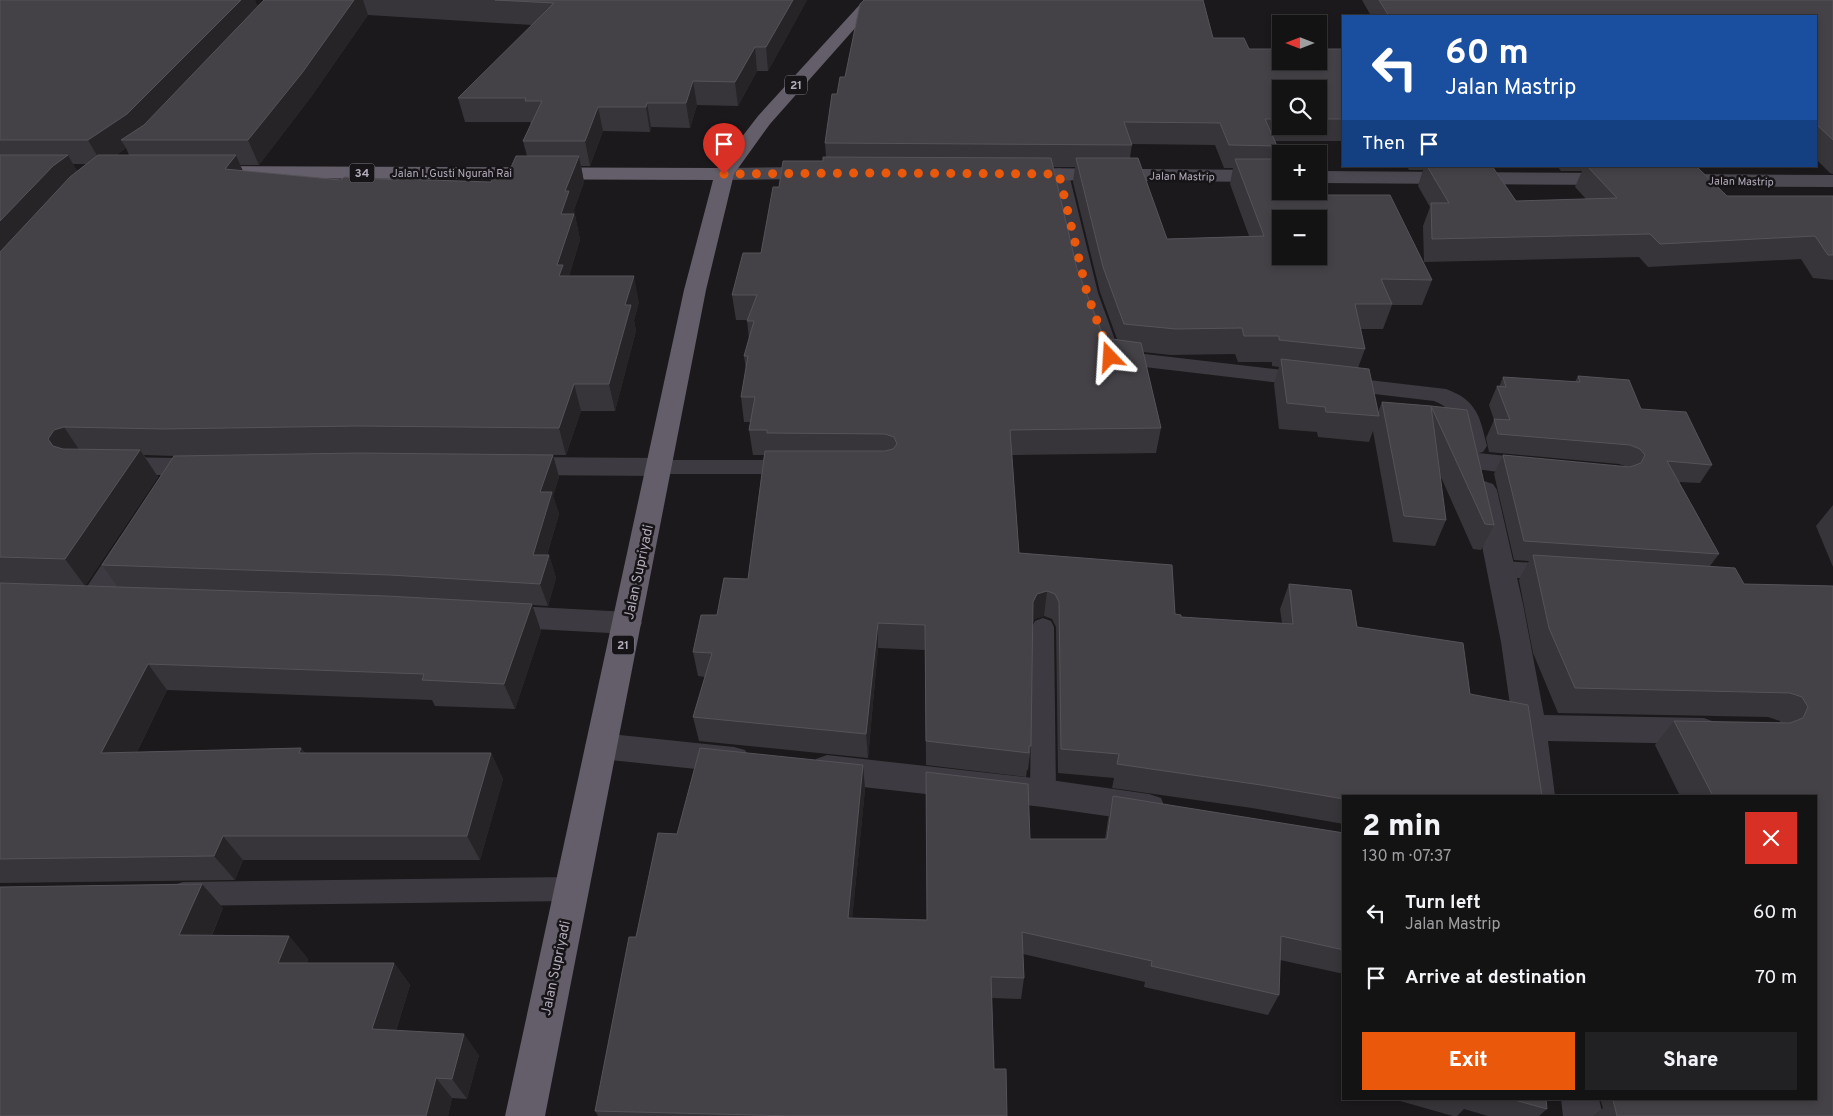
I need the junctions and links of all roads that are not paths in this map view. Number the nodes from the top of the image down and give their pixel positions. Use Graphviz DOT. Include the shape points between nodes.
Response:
graph roads {
  1 [pos="872,0"];
  2 [pos="206,172"];
  3 [pos="840,173"];
  4 [pos="724,174"];
  5 [pos="1002,174"];
  6 [pos="1059,174"];
  7 [pos="1272,176"];
  8 [pos="1327,177"];
  9 [pos="1635,180"];
  10 [pos="1655,180"];
  11 [pos="1833,181"];
  12 [pos="1478,462"];
  13 [pos="497,465"];
  14 [pos="92,466"];
  15 [pos="660,467"];
  16 [pos="807,468"];
  17 [pos="1563,470"];
  18 [pos="1502,569"];
  19 [pos="1567,573"];
  20 [pos="66,598"];
  21 [pos="94,599"];
  22 [pos="123,600"];
  23 [pos="469,614"];
  24 [pos="628,623"];
  25 [pos="1044,626"];
  26 [pos="1531,728"];
  27 [pos="1729,731"];
  28 [pos="602,746"];
  29 [pos="759,762"];
  30 [pos="798,766"];
  31 [pos="1043,793"];
  32 [pos="1539,795"];
  33 [pos="1173,812"];
  34 [pos="572,889"];
  35 [pos="158,894"];
  36 [pos="1580,1100"];
  37 [pos="525,1116"];
  38 [pos="1583,1116"];
  1 -- 4 [label="highway, 21" via="764,120"];
  2 -- 4 [label="highway, Jalan I. Gusti Ngurah Rai / 34"];
  3 -- 4 [label="main road"];
  4 -- 15 [label="highway, Jalan Supriyadi / 21" via="695,290"];
  5 -- 6 [label="main road, Jalan Mastrip"];
  6 -- 7 [label="main road, Jalan Mastrip"];
  6 -- 12 [label="street" via="1087,293 1110,357 1438,394 1459,403 1465,411"];
  8 -- 9 [label="main road"];
  10 -- 11 [label="main road, Jalan Mastrip"];
  12 -- 17 [label="street"];
  12 -- 18 [label="street"];
  13 -- 15 [label="street"];
  14 -- 21 [label="street" via="190,467 148,516"];
  15 -- 16 [label="lane"];
  15 -- 24 [label="highway, Jalan Supriyadi / 21"];
  18 -- 19 [label="lane"];
  18 -- 26 [label="street"];
  20 -- 21 [label="street"];
  21 -- 22 [label="street"];
  23 -- 24 [label="street"];
  24 -- 28 [label="highway, Jalan Supriyadi / 21"];
  25 -- 31 [label="lane"];
  26 -- 27 [label="street"];
  26 -- 32 [label="street"];
  28 -- 29 [label="street"];
  28 -- 34 [label="highway, Jalan Supriyadi / 21"];
  30 -- 31 [label="street"];
  31 -- 33 [label="street"];
  34 -- 35 [label="lane"];
  34 -- 37 [label="highway, Jalan Supriyadi / 21"];
  36 -- 38 [label="street"];
}
